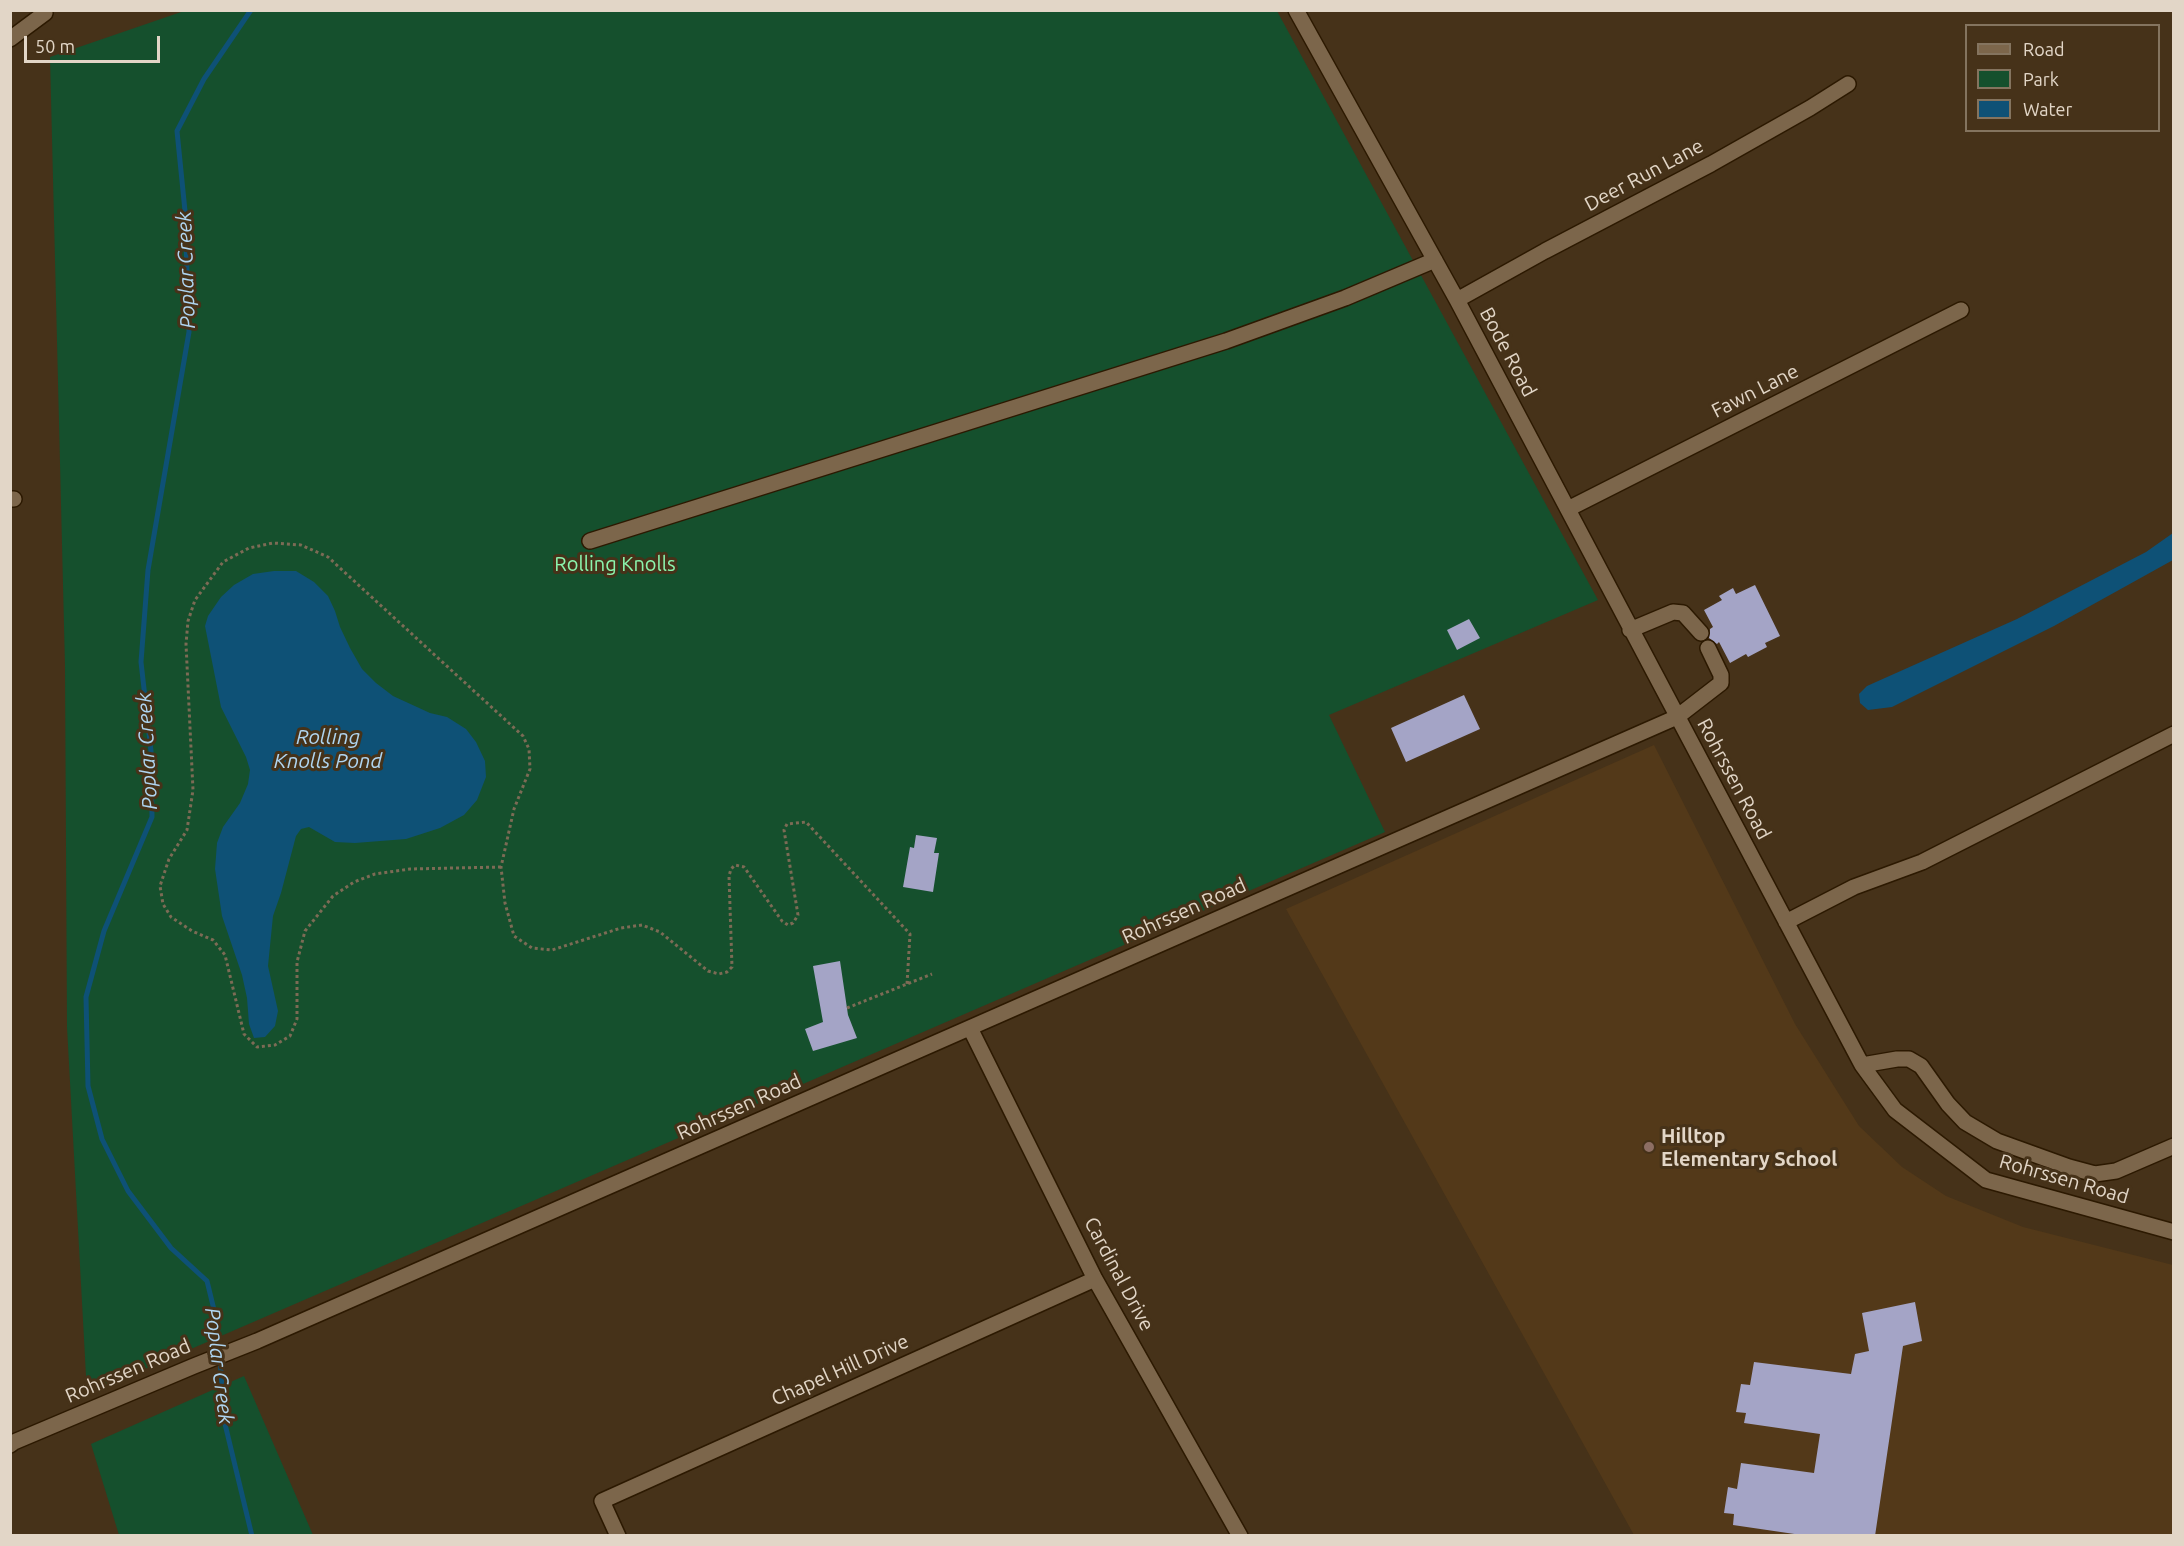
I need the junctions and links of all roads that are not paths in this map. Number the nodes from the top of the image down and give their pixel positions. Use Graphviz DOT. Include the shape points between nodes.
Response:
graph roads {
  1 [pos="1296,10"];
  2 [pos="45,13"];
  3 [pos="10,39"];
  4 [pos="1848,84"];
  5 [pos="1435,260"];
  6 [pos="1457,300"];
  7 [pos="1961,310"];
  8 [pos="1568,509"];
  9 [pos="591,541"];
  10 [pos="1630,630"];
  11 [pos="1701,633"];
  12 [pos="1708,648"];
  13 [pos="1677,717"];
  14 [pos="2174,734"];
  15 [pos="1786,922"];
  16 [pos="970,1028"];
  17 [pos="1862,1065"];
  18 [pos="2174,1146"];
  19 [pos="2174,1232"];
  20 [pos="1095,1278"];
  21 [pos="10,1445"];
  22 [pos="618,1536"];
  23 [pos="1240,1536"];
  1 -- 5 [label="street, Bode Road"];
  2 -- 3 [label="street"];
  4 -- 6 [label="street, Deer Run Lane" via="1721,158"];
  5 -- 6 [label="street, Bode Road"];
  5 -- 9 [label="street" via="1226,341"];
  6 -- 8 [label="street, Bode Road"];
  7 -- 8 [label="street, Fawn Lane"];
  8 -- 10 [label="street, Bode Road"];
  10 -- 11 [label="street" via="1673,612 1683,614"];
  10 -- 13 [label="street, Bode Road"];
  12 -- 13 [label="street" via="1721,683"];
  13 -- 15 [label="street, Rohrssen Road"];
  13 -- 16 [label="street, Rohrssen Road"];
  14 -- 15 [label="street" via="1922,862 1854,887"];
  15 -- 17 [label="street, Rohrssen Road"];
  16 -- 20 [label="street, Cardinal Drive"];
  16 -- 21 [label="street, Rohrssen Road"];
  17 -- 18 [label="street" via="1909,1059 1921,1066 1965,1122 1997,1141 2095,1174 2116,1171"];
  17 -- 19 [label="street, Rohrssen Road" via="1895,1110 1986,1180"];
  20 -- 22 [label="street, Chapel Hill Drive" via="602,1501"];
  20 -- 23 [label="street, Cardinal Drive"];
}
